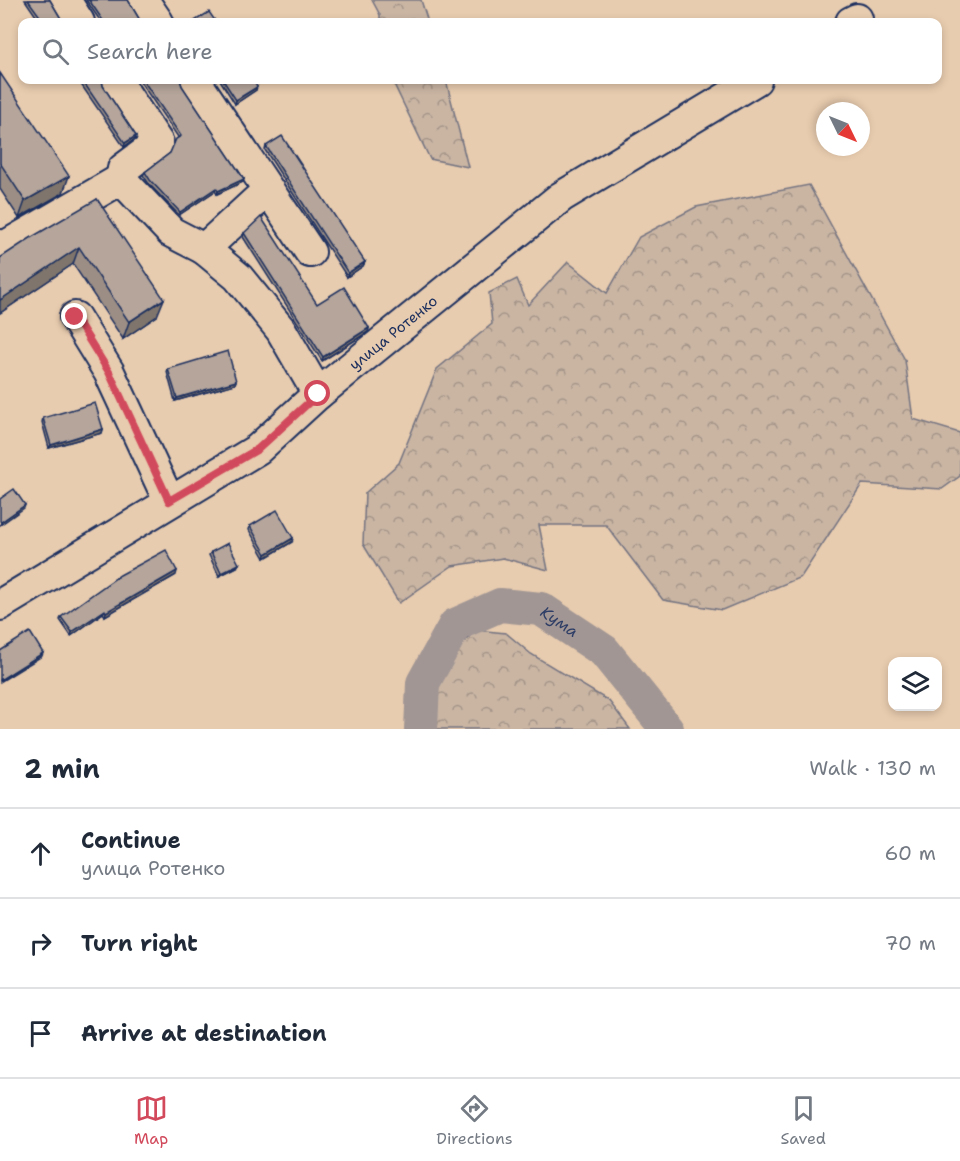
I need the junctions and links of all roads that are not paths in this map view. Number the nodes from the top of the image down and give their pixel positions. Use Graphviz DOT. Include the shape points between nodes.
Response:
graph roads {
  1 [pos="65,0"];
  2 [pos="143,0"];
  3 [pos="76,18"];
  4 [pos="155,18"];
  5 [pos="119,84"];
  6 [pos="198,84"];
  7 [pos="749,84"];
  8 [pos="121,179"];
  9 [pos="267,190"];
  10 [pos="0,245"];
  11 [pos="204,249"];
  12 [pos="310,252"];
  13 [pos="75,317"];
  14 [pos="318,394"];
  15 [pos="169,501"];
  16 [pos="0,605"];
  1 -- 3 [label="street"];
  2 -- 4 [label="street"];
  5 -- 8 [label="street" via="158,143 123,169"];
  6 -- 9 [label="street"];
  7 -- 14 [label="street, улица Ротенко" via="561,197"];
  8 -- 10 [label="street" via="2,248"];
  8 -- 11 [label="street" via="171,232"];
  9 -- 11 [label="street"];
  9 -- 12 [label="street"];
  11 -- 14 [label="street" via="238,277 281,330"];
  13 -- 15 [label="street" via="109,372"];
  14 -- 15 [label="street, улица Ротенко" via="258,449"];
  15 -- 16 [label="street, улица Ротенко"];
}
